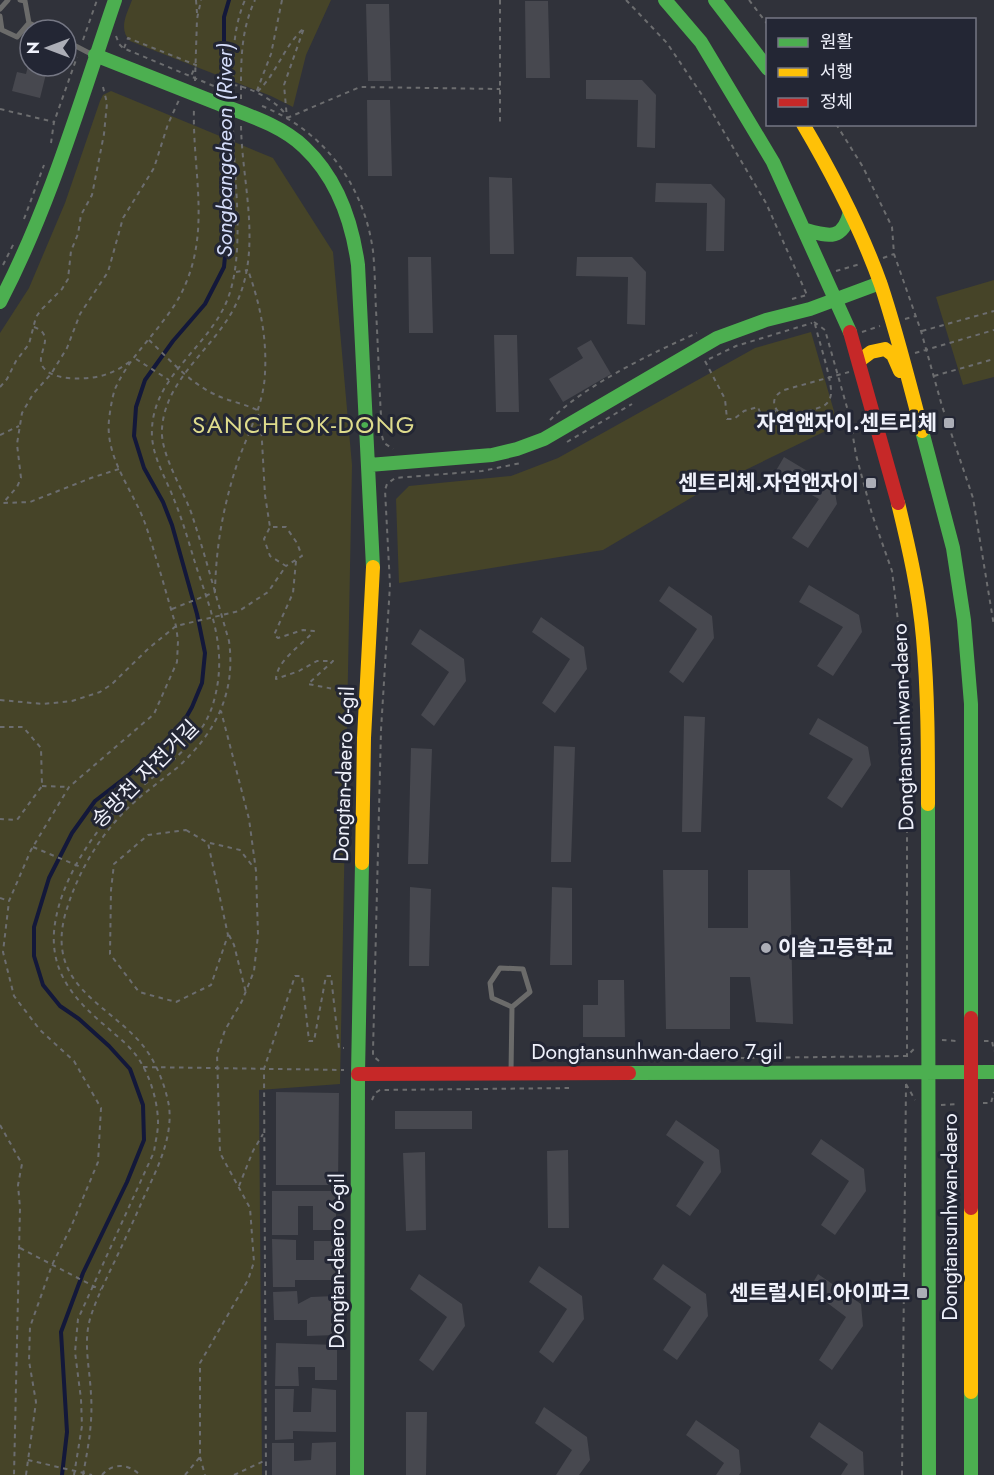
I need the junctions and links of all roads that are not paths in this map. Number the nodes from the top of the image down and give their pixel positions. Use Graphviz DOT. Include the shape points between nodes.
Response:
graph roads {
  1 [pos="8,0"];
  2 [pos="20,0"];
  3 [pos="115,0"];
  4 [pos="665,0"];
  5 [pos="715,0"];
  6 [pos="0,9"];
  7 [pos="0,16"];
  8 [pos="28,18"];
  9 [pos="18,36"];
  10 [pos="78,47"];
  11 [pos="95,55"];
  12 [pos="766,66"];
  13 [pos="804,126"];
  14 [pos="850,212"];
  15 [pos="806,230"];
  16 [pos="880,284"];
  17 [pos="837,300"];
  18 [pos="0,302"];
  19 [pos="859,361"];
  20 [pos="917,408"];
  21 [pos="369,465"];
  22 [pos="512,1007"];
  23 [pos="929,1072"];
  24 [pos="971,1072"];
  25 [pos="994,1072"];
  26 [pos="358,1074"];
  27 [pos="511,1074"];
  28 [pos="930,1473"];
  29 [pos="357,1475"];
  30 [pos="971,1475"];
  1 -- 6 [label="lane"];
  2 -- 8 [label="lane" via="25,2"];
  3 -- 11 [label="main road"];
  4 -- 15 [label="main road, Dongtansunhwan-daero" via="701,42 730,89 773,162"];
  5 -- 12 [label="main road"];
  7 -- 9 [label="lane" via="2,30"];
  10 -- 11 [label="lane"];
  11 -- 18 [label="main road" via="45,205"];
  11 -- 21 [label="main road, Dongtan-daero 6-gil" via="286,134 303,146 333,185 349,219 358,265"];
  13 -- 14 [label="main road, Dongtansunhwan-daero"];
  14 -- 15 [label="main road" via="843,232 823,235"];
  14 -- 16 [label="main road, Dongtansunhwan-daero"];
  15 -- 17 [label="main road, Dongtansunhwan-daero"];
  16 -- 17 [label="main road"];
  16 -- 20 [label="main road, Dongtansunhwan-daero"];
  17 -- 19 [label="main road, Dongtansunhwan-daero"];
  17 -- 21 [label="main road" via="717,338 544,439 517,449 492,455"];
  19 -- 20 [label="main road" via="878,350 885,349 893,355"];
  19 -- 23 [label="main road, Dongtansunhwan-daero" via="912,560 923,638 928,717"];
  20 -- 24 [label="main road, Dongtansunhwan-daero" via="953,548 968,659"];
  21 -- 26 [label="main road, Dongtan-daero 6-gil" via="374,593 364,738"];
  22 -- 22 [label="lane" via="492,998 490,983 500,968 523,969 530,992"];
  22 -- 27 [label="lane"];
  23 -- 24 [label="main road, Dongtansunhwan-daero 7-gil"];
  23 -- 27 [label="main road, Dongtansunhwan-daero 7-gil"];
  23 -- 28 [label="main road, Dongtansunhwan-daero"];
  24 -- 25 [label="main road, Dongtansunhwan-daero 7-gil"];
  24 -- 30 [label="main road, Dongtansunhwan-daero"];
  26 -- 27 [label="main road, Dongtansunhwan-daero 7-gil"];
  26 -- 29 [label="main road, Dongtan-daero 6-gil"];
}
